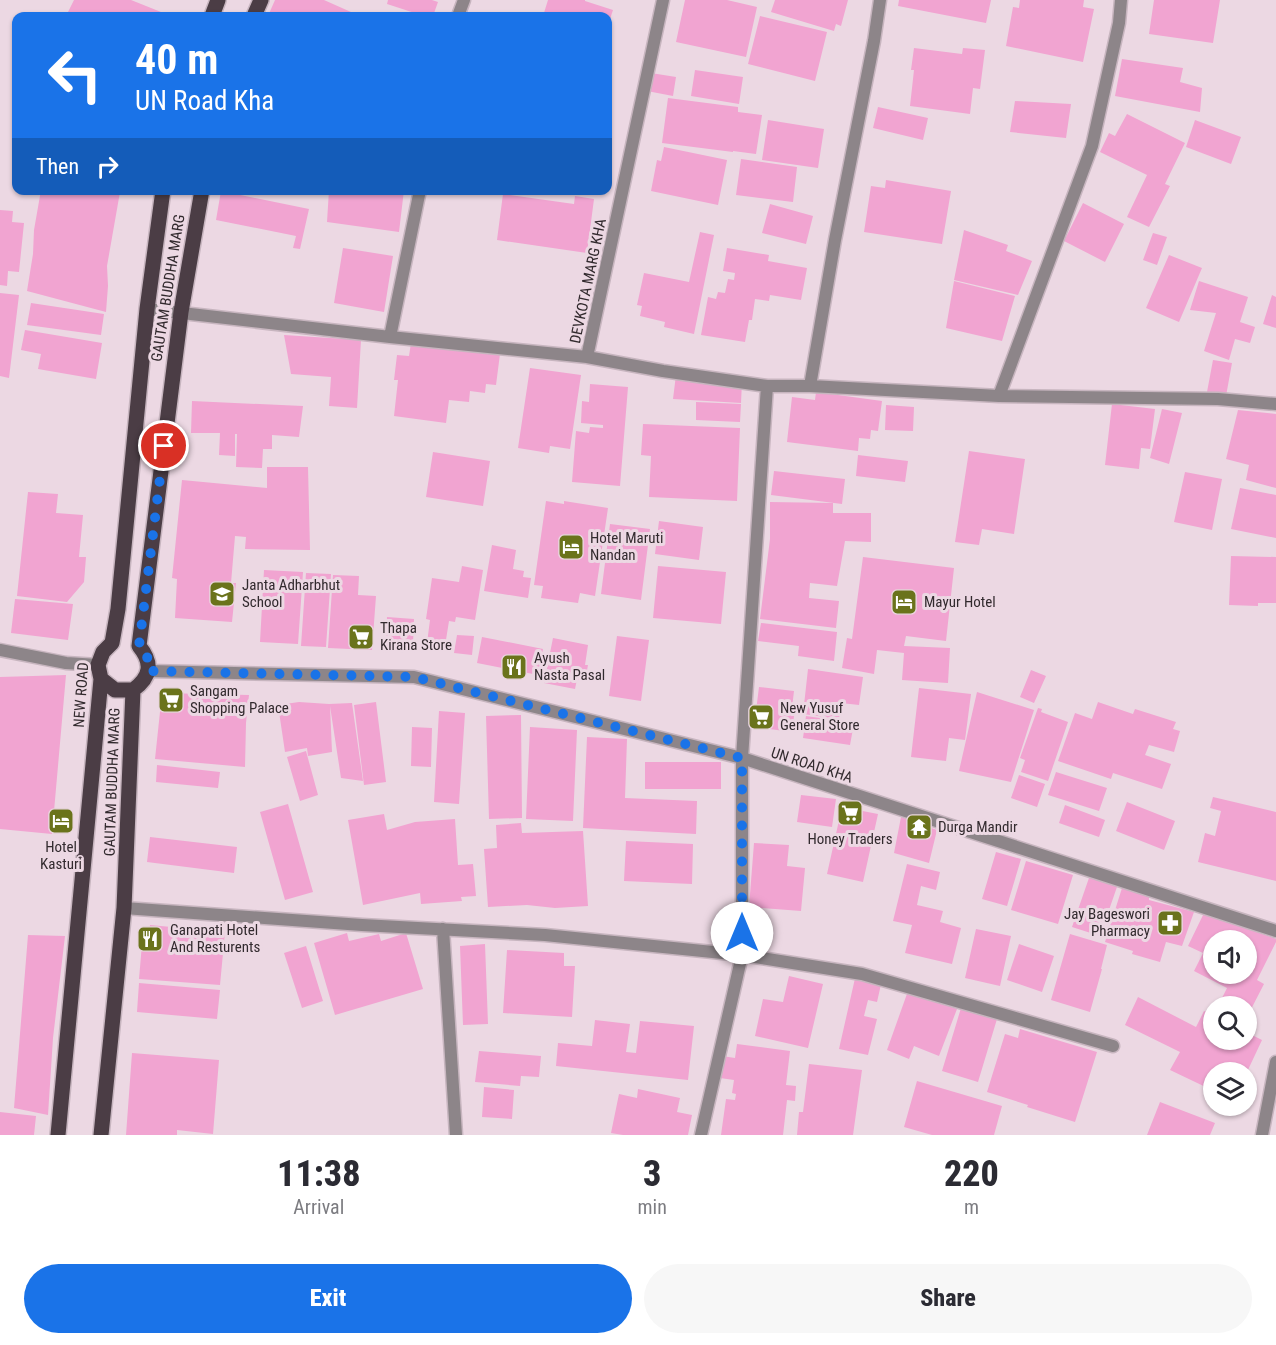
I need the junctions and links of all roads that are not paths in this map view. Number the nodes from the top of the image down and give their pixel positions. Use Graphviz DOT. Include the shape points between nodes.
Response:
graph roads {
  1 [pos="663,0"];
  2 [pos="880,0"];
  3 [pos="1121,0"];
  4 [pos="162,195"];
  5 [pos="200,195"];
  6 [pos="419,195"];
  7 [pos="147,309"];
  8 [pos="181,312"];
  9 [pos="390,337"];
  10 [pos="587,357"];
  11 [pos="767,386"];
  12 [pos="810,386"];
  13 [pos="999,396"];
  14 [pos="1276,404"];
  15 [pos="112,644"];
  16 [pos="139,646"];
  17 [pos="0,650"];
  18 [pos="149,671"];
  19 [pos="100,672"];
  20 [pos="133,690"];
  21 [pos="742,758"];
  22 [pos="124,908"];
  23 [pos="442,929"];
  24 [pos="1276,931"];
  25 [pos="741,955"];
  26 [pos="1113,1046"];
  27 [pos="1276,1062"];
  28 [pos="58,1135"];
  29 [pos="101,1135"];
  30 [pos="456,1135"];
  31 [pos="701,1135"];
  32 [pos="1262,1135"];
  1 -- 10 [label="street, DEVKOTA MARG KHA"];
  2 -- 12 [label="street"];
  3 -- 13 [label="street" via="1092,146"];
  4 -- 7 [label="main road, NEW ROAD"];
  5 -- 8 [label="main road, GAUTAM BUDDHA MARG"];
  6 -- 9 [label="street"];
  7 -- 8 [label="street"];
  7 -- 15 [label="main road, NEW ROAD"];
  8 -- 9 [label="street"];
  8 -- 16 [label="main road, GAUTAM BUDDHA MARG"];
  9 -- 10 [label="street"];
  10 -- 11 [label="street"];
  11 -- 12 [label="street"];
  11 -- 21 [label="street"];
  12 -- 13 [label="street"];
  13 -- 14 [label="street" via="1218,399"];
  15 -- 16 [label="main road" via="123,641"];
  15 -- 19 [label="main road, NEW ROAD" via="103,652"];
  16 -- 18 [label="main road, GAUTAM BUDDHA MARG" via="147,656"];
  17 -- 19 [label="street"];
  18 -- 20 [label="main road, GAUTAM BUDDHA MARG" via="143,683"];
  18 -- 21 [label="street, UN ROAD KHA" via="414,677"];
  19 -- 20 [label="main road" via="115,690"];
  19 -- 28 [label="main road, NEW ROAD"];
  20 -- 22 [label="main road, GAUTAM BUDDHA MARG"];
  21 -- 24 [label="street, UN ROAD KHA"];
  21 -- 25 [label="street"];
  22 -- 23 [label="street"];
  22 -- 29 [label="main road, GAUTAM BUDDHA MARG"];
  23 -- 25 [label="street"];
  23 -- 30 [label="street"];
  25 -- 26 [label="street" via="862,974"];
  25 -- 31 [label="street"];
  27 -- 32 [label="street"];
}
